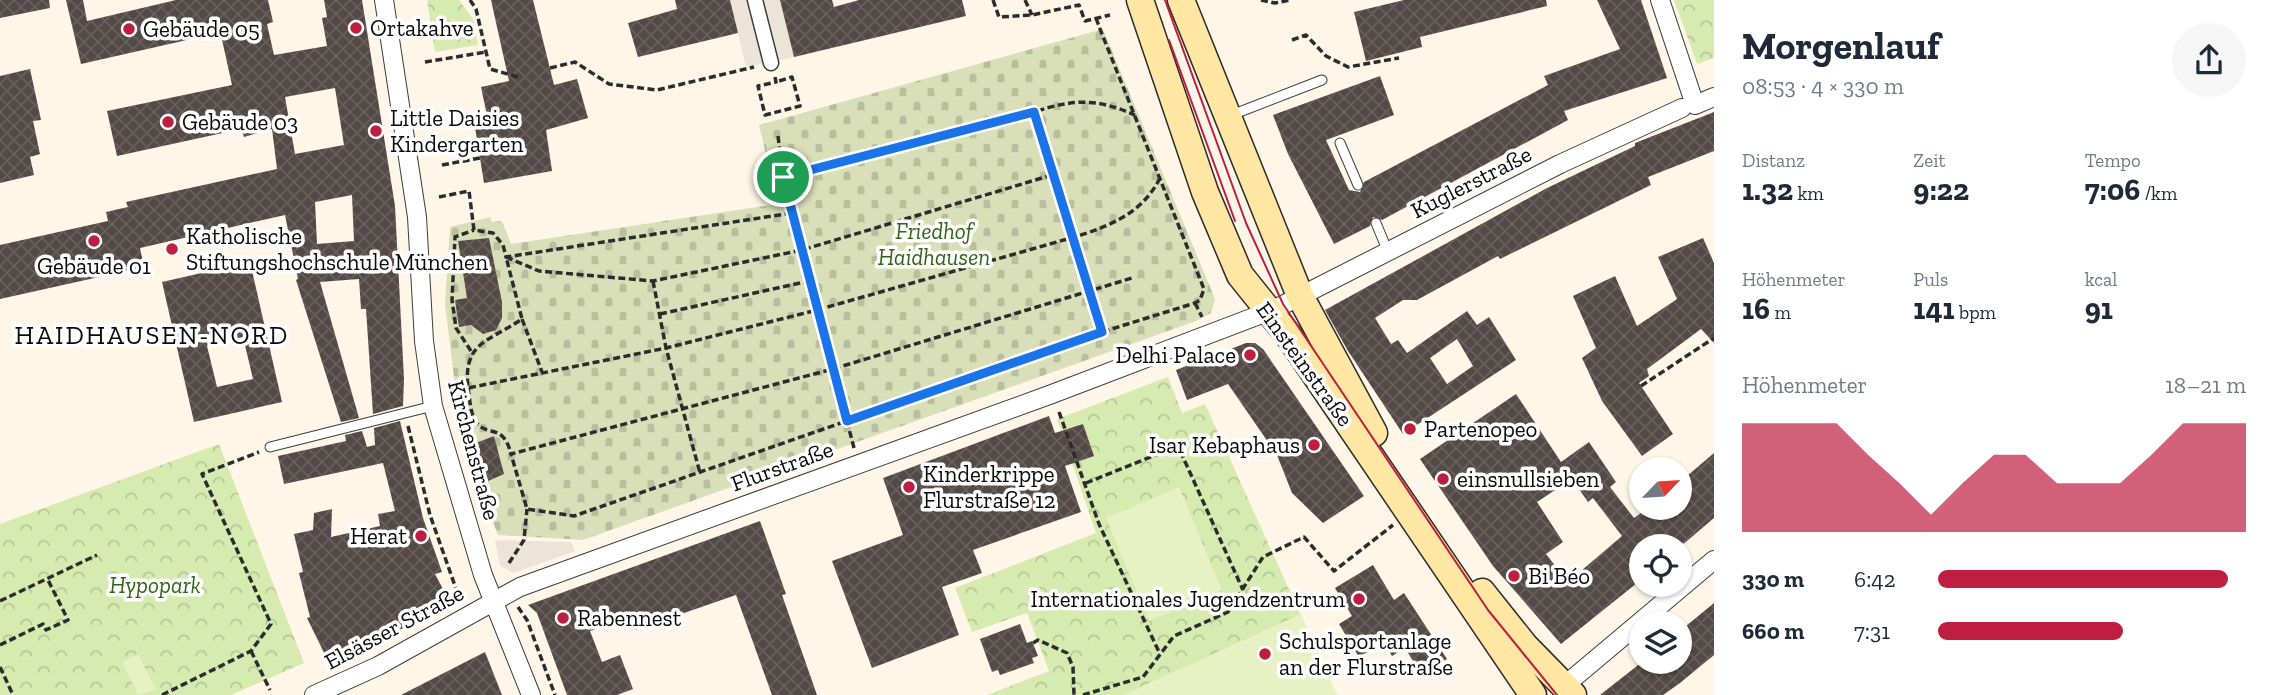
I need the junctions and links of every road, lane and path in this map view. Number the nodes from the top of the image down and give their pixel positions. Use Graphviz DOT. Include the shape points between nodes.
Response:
graph roads {
  1 [pos="384,0"];
  2 [pos="470,0"];
  3 [pos="755,0"];
  4 [pos="993,0"];
  5 [pos="1025,0"];
  6 [pos="1140,0"];
  7 [pos="1261,0"];
  8 [pos="1290,0"];
  9 [pos="1660,0"];
  10 [pos="1183,1"];
  11 [pos="1031,15"];
  12 [pos="1110,15"];
  13 [pos="1097,19"];
  14 [pos="1292,40"];
  15 [pos="486,52"];
  16 [pos="1399,58"];
  17 [pos="425,62"];
  18 [pos="771,62"];
  19 [pos="550,68"];
  20 [pos="518,77"];
  21 [pos="1322,80"];
  22 [pos="774,82"];
  23 [pos="1714,97"];
  24 [pos="1689,107"];
  25 [pos="1034,112"];
  26 [pos="1135,114"];
  27 [pos="1226,117"];
  28 [pos="778,136"];
  29 [pos="1339,143"];
  30 [pos="480,158"];
  31 [pos="442,165"];
  32 [pos="1052,175"];
  33 [pos="783,177"];
  34 [pos="1160,178"];
  35 [pos="1358,185"];
  36 [pos="439,197"];
  37 [pos="792,213"];
  38 [pos="1376,223"];
  39 [pos="474,230"];
  40 [pos="1072,238"];
  41 [pos="802,250"];
  42 [pos="1388,252"];
  43 [pos="506,257"];
  44 [pos="1132,278"];
  45 [pos="653,281"];
  46 [pos="810,281"];
  47 [pos="1088,291"];
  48 [pos="1195,303"];
  49 [pos="1284,304"];
  50 [pos="817,310"];
  51 [pos="660,314"];
  52 [pos="522,319"];
  53 [pos="1207,326"];
  54 [pos="1102,332"];
  55 [pos="1714,338"];
  56 [pos="666,348"];
  57 [pos="471,351"];
  58 [pos="833,369"];
  59 [pos="542,373"];
  60 [pos="1641,386"];
  61 [pos="468,388"];
  62 [pos="1052,394"];
  63 [pos="433,406"];
  64 [pos="682,409"];
  65 [pos="405,414"];
  66 [pos="847,421"];
  67 [pos="270,447"];
  68 [pos="511,454"];
  69 [pos="859,464"];
  70 [pos="701,473"];
  71 [pos="1085,483"];
  72 [pos="527,509"];
  73 [pos="1407,511"];
  74 [pos="97,555"];
  75 [pos="1714,560"];
  76 [pos="509,562"];
  77 [pos="47,578"];
  78 [pos="1243,590"];
  79 [pos="0,601"];
  80 [pos="495,601"];
  81 [pos="465,604"];
  82 [pos="527,620"];
  83 [pos="1033,643"];
  84 [pos="0,645"];
  85 [pos="251,651"];
  86 [pos="1159,652"];
  87 [pos="0,667"];
  88 [pos="270,690"];
  89 [pos="1566,692"];
  90 [pos="13,695"];
  91 [pos="162,695"];
  92 [pos="314,695"];
  93 [pos="531,695"];
  94 [pos="555,695"];
  95 [pos="1074,695"];
  96 [pos="1083,695"];
  97 [pos="1533,695"];
  1 -- 63 [label="street, Kirchenstraße" via="417,217"];
  2 -- 15 [label="path"];
  3 -- 18 [label="street"];
  4 -- 11 [label="path" via="999,17"];
  5 -- 11 [label="path"];
  6 -- 49 [label="main road, Einsteinstraße" via="1223,239 1245,284"];
  7 -- 8 [label="path"];
  9 -- 24 [label="street"];
  10 -- 27 [label="main road, Einsteinstraße"];
  11 -- 13 [label="path" via="1079,5 1085,21"];
  12 -- 13 [label="path"];
  13 -- 26 [label="path"];
  14 -- 16 [label="path" via="1306,35 1326,56 1348,67"];
  15 -- 17 [label="path"];
  15 -- 20 [label="path" via="490,69"];
  18 -- 19 [label="path" via="657,90 609,84 575,62"];
  21 -- 27 [label="lane"];
  22 -- 22 [label="path" via="758,86 765,115 800,106 792,77"];
  23 -- 24 [label="street, Kuglerstraße"];
  24 -- 42 [label="street, Kuglerstraße" via="1560,164"];
  25 -- 26 [label="path" via="1080,101 1105,102"];
  25 -- 32 [label="path"];
  25 -- 33 [label="path"];
  26 -- 34 [label="path"];
  27 -- 49 [label="main road, Einsteinstraße"];
  28 -- 33 [label="path"];
  29 -- 35 [label="lane"];
  30 -- 31 [label="path"];
  32 -- 40 [label="path"];
  32 -- 41 [label="path"];
  33 -- 37 [label="path"];
  34 -- 40 [label="path" via="1143,205 1102,229"];
  34 -- 48 [label="path" via="1204,289"];
  36 -- 39 [label="path" via="468,191"];
  37 -- 41 [label="path"];
  37 -- 43 [label="path"];
  38 -- 42 [label="lane"];
  39 -- 43 [label="path" via="494,233"];
  39 -- 57 [label="path" via="455,237 452,300 456,328"];
  40 -- 47 [label="path"];
  40 -- 50 [label="path"];
  41 -- 45 [label="path"];
  41 -- 46 [label="path"];
  42 -- 49 [label="street, Kuglerstraße"];
  43 -- 45 [label="path" via="539,271"];
  43 -- 52 [label="path"];
  44 -- 47 [label="path"];
  45 -- 51 [label="path"];
  46 -- 50 [label="path"];
  46 -- 51 [label="path"];
  47 -- 54 [label="path"];
  47 -- 58 [label="path"];
  48 -- 53 [label="path"];
  48 -- 54 [label="path"];
  49 -- 62 [label="street, Flurstraße"];
  49 -- 73 [label="main road, Einsteinstraße" via="1289,336"];
  49 -- 89 [label="main road, Einsteinstraße" via="1462,564"];
  50 -- 56 [label="path"];
  50 -- 58 [label="path"];
  51 -- 56 [label="path"];
  52 -- 57 [label="path"];
  52 -- 59 [label="path"];
  54 -- 66 [label="path"];
  55 -- 60 [label="path"];
  56 -- 59 [label="path"];
  56 -- 64 [label="path"];
  57 -- 61 [label="path" via="466,368"];
  58 -- 64 [label="path"];
  58 -- 66 [label="path"];
  59 -- 61 [label="path"];
  61 -- 68 [label="path" via="474,419 481,428 495,430 508,440"];
  62 -- 69 [label="street, Flurstraße"];
  62 -- 71 [label="path"];
  63 -- 65 [label="lane"];
  63 -- 80 [label="street, Kirchenstraße" via="483,575"];
  64 -- 68 [label="path"];
  64 -- 70 [label="path"];
  65 -- 67 [label="lane"];
  65 -- 81 [label="path" via="430,514 459,599"];
  66 -- 69 [label="path"];
  66 -- 70 [label="path"];
  67 -- 85 [label="path" via="202,474 271,624"];
  68 -- 72 [label="path"];
  69 -- 80 [label="street, Flurstraße" via="533,582"];
  70 -- 72 [label="path" via="574,516"];
  71 -- 78 [label="path" via="1178,446"];
  71 -- 86 [label="path" via="1099,524"];
  72 -- 76 [label="path" via="524,540"];
  73 -- 78 [label="path" via="1334,571 1304,537 1264,557"];
  73 -- 97 [label="main road, Einsteinstraße"];
  74 -- 77 [label="path"];
  75 -- 89 [label="street"];
  77 -- 79 [label="path"];
  77 -- 84 [label="path" via="68,620 46,630 43,624"];
  78 -- 86 [label="path" via="1228,612 1174,636"];
  80 -- 92 [label="street, Elsässer Straße" via="378,666"];
  80 -- 93 [label="street, Kirchenstraße"];
  82 -- 94 [label="path"];
  83 -- 95 [label="path" via="1038,640 1068,653"];
  85 -- 88 [label="path"];
  85 -- 91 [label="path"];
  86 -- 96 [label="path" via="1143,677"];
  87 -- 90 [label="path"];
}
